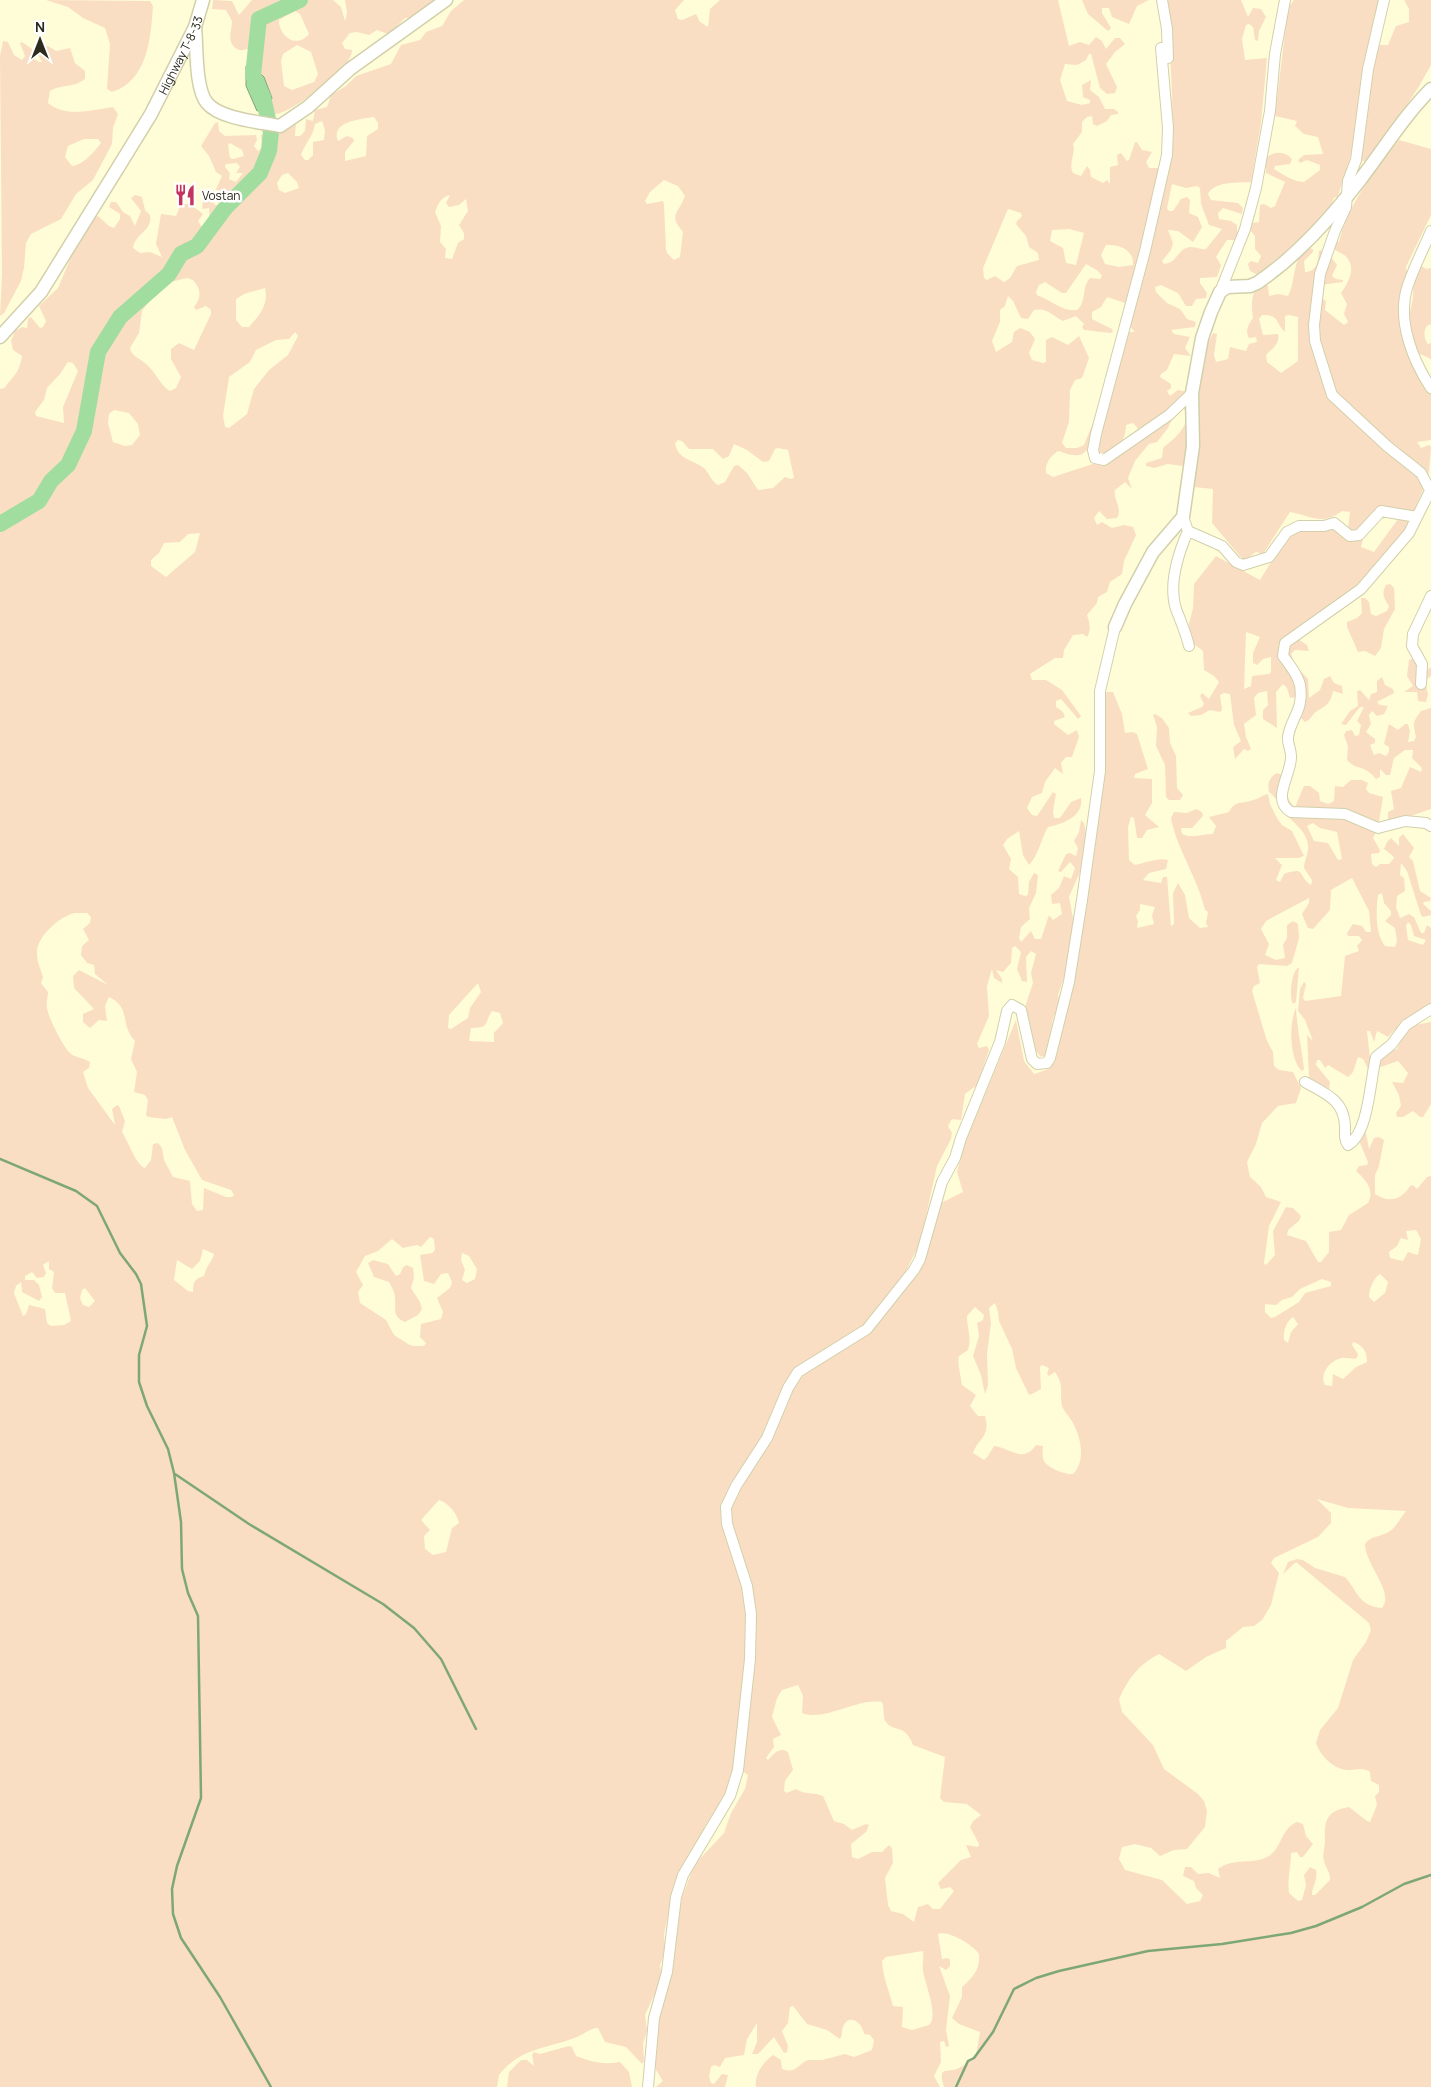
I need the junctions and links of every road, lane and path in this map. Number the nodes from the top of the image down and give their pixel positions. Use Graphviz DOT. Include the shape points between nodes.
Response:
graph roads {
  1 [pos="203,0"];
  2 [pos="446,0"];
  3 [pos="1162,0"];
  4 [pos="1285,0"];
  5 [pos="1384,0"];
  6 [pos="195,27"];
  7 [pos="1161,48"];
  8 [pos="1165,86"];
  9 [pos="1431,89"];
  10 [pos="1347,194"];
  11 [pos="1431,231"];
  12 [pos="1220,292"];
  13 [pos="0,337"];
  14 [pos="1431,388"];
  15 [pos="1192,393"];
  16 [pos="1431,491"];
  17 [pos="1183,516"];
  18 [pos="1418,517"];
  19 [pos="1188,530"];
  20 [pos="1431,596"];
  21 [pos="1115,627"];
  22 [pos="1189,646"];
  23 [pos="1421,684"];
  24 [pos="1431,826"];
  25 [pos="1431,1009"];
  26 [pos="1305,1082"];
  27 [pos="648,2087"];
  1 -- 6 [label="street"];
  2 -- 6 [label="street, Highway T-8-33" via="350,69 308,107 280,126 227,115 207,103 200,88"];
  3 -- 8 [label="street" via="1167,29"];
  4 -- 12 [label="street" via="1256,188 1245,229"];
  5 -- 10 [label="street" via="1368,68 1356,160"];
  6 -- 13 [label="street, Highway T-8-33" via="151,114 41,292"];
  7 -- 8 [label="street"];
  8 -- 15 [label="street" via="1168,128 1163,176 1131,307 1109,379 1093,450 1095,458 1104,460 1169,415"];
  9 -- 10 [label="street" via="1405,117"];
  10 -- 12 [label="street" via="1305,243 1270,275 1250,286 1227,287"];
  10 -- 16 [label="street" via="1346,207 1320,274 1314,325 1318,356 1332,395 1421,473"];
  11 -- 14 [label="street" via="1407,290 1404,308 1418,368"];
  12 -- 15 [label="street" via="1202,338"];
  15 -- 17 [label="street" via="1193,446"];
  16 -- 18 [label="street"];
  17 -- 19 [label="street"];
  17 -- 21 [label="street" via="1153,552"];
  18 -- 19 [label="street" via="1381,511 1359,536 1350,536 1334,523 1299,526 1287,532 1268,557 1243,565 1222,546"];
  18 -- 24 [label="street" via="1398,549 1361,589 1285,643 1283,656 1299,683 1300,698 1288,736 1291,756 1281,800 1291,812 1345,814 1378,828 1405,821"];
  19 -- 22 [label="street" via="1175,572 1173,596"];
  20 -- 23 [label="street" via="1412,646 1422,664"];
  21 -- 27 [label="street" via="1100,691 1100,771 1082,900 1069,982 1050,1058 1047,1064 1042,1065 1032,1059 1021,1010 1012,1005 1007,1011 1000,1042 955,1158 942,1182 920,1260 868,1329 798,1372 767,1438 726,1508 726,1524 747,1586 751,1614 750,1659 738,1770 730,1796 683,1875 676,1896 667,1972 654,2018"];
  25 -- 26 [label="street" via="1406,1024 1391,1045 1376,1057 1366,1116 1355,1141 1348,1145 1345,1141 1341,1106"];
}
